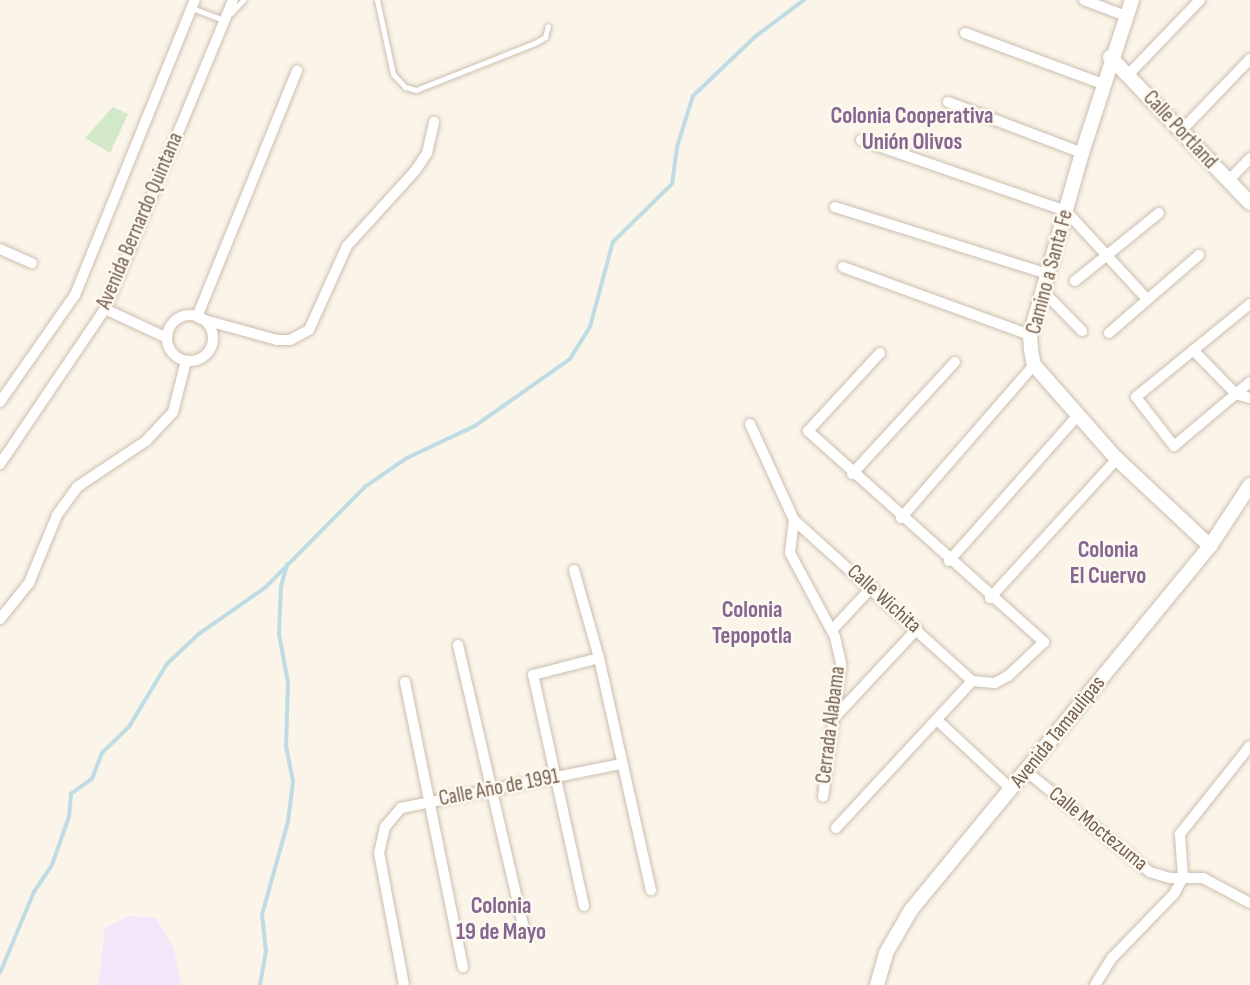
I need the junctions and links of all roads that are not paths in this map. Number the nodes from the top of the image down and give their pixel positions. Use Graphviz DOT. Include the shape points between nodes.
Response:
graph roads {
  1 [pos="233,0"];
  2 [pos="243,0"];
  3 [pos="377,0"];
  4 [pos="1084,0"];
  5 [pos="1132,0"];
  6 [pos="1200,0"];
  7 [pos="193,4"];
  8 [pos="1126,16"];
  9 [pos="223,21"];
  10 [pos="548,26"];
  11 [pos="965,33"];
  12 [pos="1110,57"];
  13 [pos="1250,59"];
  14 [pos="298,71"];
  15 [pos="1128,75"];
  16 [pos="1103,84"];
  17 [pos="948,102"];
  18 [pos="435,122"];
  19 [pos="1181,131"];
  20 [pos="861,141"];
  21 [pos="1082,153"];
  22 [pos="1250,158"];
  23 [pos="1228,181"];
  24 [pos="1250,203"];
  25 [pos="835,206"];
  26 [pos="1066,211"];
  27 [pos="1159,213"];
  28 [pos="0,249"];
  29 [pos="1108,253"];
  30 [pos="1199,255"];
  31 [pos="32,262"];
  32 [pos="843,267"];
  33 [pos="1048,274"];
  34 [pos="1075,281"];
  35 [pos="1044,291"];
  36 [pos="1147,299"];
  37 [pos="1250,304"];
  38 [pos="105,309"];
  39 [pos="199,318"];
  40 [pos="1082,331"];
  41 [pos="1109,333"];
  42 [pos="1030,335"];
  43 [pos="167,338"];
  44 [pos="1194,349"];
  45 [pos="880,353"];
  46 [pos="186,361"];
  47 [pos="955,362"];
  48 [pos="1034,365"];
  49 [pos="1250,382"];
  50 [pos="1236,394"];
  51 [pos="1250,398"];
  52 [pos="0,402"];
  53 [pos="1078,415"];
  54 [pos="750,424"];
  55 [pos="1117,459"];
  56 [pos="0,464"];
  57 [pos="852,474"];
  58 [pos="1250,485"];
  59 [pos="901,518"];
  60 [pos="794,520"];
  61 [pos="1210,546"];
  62 [pos="948,561"];
  63 [pos="574,570"];
  64 [pos="872,587"];
  65 [pos="989,598"];
  66 [pos="0,619"];
  67 [pos="918,629"];
  68 [pos="832,630"];
  69 [pos="458,645"];
  70 [pos="599,658"];
  71 [pos="972,681"];
  72 [pos="405,682"];
  73 [pos="834,719"];
  74 [pos="937,720"];
  75 [pos="1250,746"];
  76 [pos="1247,759"];
  77 [pos="622,764"];
  78 [pos="1026,771"];
  79 [pos="553,778"];
  80 [pos="1011,789"];
  81 [pos="492,790"];
  82 [pos="823,797"];
  83 [pos="431,802"];
  84 [pos="836,828"];
  85 [pos="1183,878"];
  86 [pos="651,890"];
  87 [pos="1250,903"];
  88 [pos="584,906"];
  89 [pos="526,932"];
  90 [pos="463,967"];
  91 [pos="404,985"];
  92 [pos="877,985"];
  93 [pos="1095,985"];
  1 -- 9 [label="street, Avenida Bernardo Quintana"];
  2 -- 9 [label="lane"];
  3 -- 10 [label="lane" via="393,74 405,87 416,90 535,43 545,37"];
  4 -- 8 [label="street"];
  5 -- 8 [label="street, Camino a Santa Fe"];
  6 -- 15 [label="street"];
  7 -- 9 [label="lane"];
  7 -- 52 [label="street, Avenida Bernardo Quintana" via="75,295"];
  8 -- 12 [label="street, Camino a Santa Fe"];
  9 -- 38 [label="street, Avenida Bernardo Quintana"];
  11 -- 16 [label="street"];
  12 -- 15 [label="street, Calle Portland"];
  12 -- 16 [label="street, Camino a Santa Fe"];
  13 -- 19 [label="street"];
  14 -- 39 [label="street"];
  15 -- 19 [label="street, Calle Portland"];
  16 -- 21 [label="street, Camino a Santa Fe"];
  17 -- 21 [label="street"];
  18 -- 39 [label="street" via="427,153 415,172 347,246 309,330 290,340 277,340"];
  19 -- 23 [label="street, Calle Portland"];
  20 -- 26 [label="street"];
  21 -- 26 [label="street, Camino a Santa Fe"];
  22 -- 23 [label="street"];
  23 -- 24 [label="street, Calle Portland"];
  25 -- 33 [label="street"];
  26 -- 29 [label="street"];
  26 -- 33 [label="street, Camino a Santa Fe"];
  27 -- 29 [label="street"];
  28 -- 31 [label="street"];
  29 -- 34 [label="street"];
  29 -- 36 [label="street"];
  30 -- 36 [label="street"];
  32 -- 42 [label="street"];
  33 -- 35 [label="street, Camino a Santa Fe"];
  35 -- 40 [label="street"];
  35 -- 42 [label="street, Camino a Santa Fe"];
  36 -- 41 [label="street"];
  37 -- 44 [label="street"];
  38 -- 43 [label="street"];
  38 -- 56 [label="street, Avenida Bernardo Quintana"];
  39 -- 43 [label="street" via="177,320"];
  39 -- 46 [label="street" via="212,333 209,350"];
  42 -- 48 [label="street, Camino a Santa Fe"];
  43 -- 46 [label="street" via="172,353"];
  44 -- 50 [label="street"];
  44 -- 50 [label="street" via="1136,397 1174,446"];
  45 -- 57 [label="street" via="808,431"];
  46 -- 66 [label="street" via="173,412 146,441 77,487 57,515 29,583"];
  47 -- 57 [label="street"];
  48 -- 53 [label="street, Camino a Santa Fe"];
  48 -- 59 [label="street"];
  49 -- 50 [label="street"];
  50 -- 51 [label="street"];
  53 -- 55 [label="street, Camino a Santa Fe"];
  53 -- 62 [label="street"];
  54 -- 60 [label="street, Cerrada Alabama"];
  55 -- 61 [label="street, Camino a Santa Fe"];
  55 -- 65 [label="street"];
  57 -- 59 [label="street"];
  58 -- 61 [label="street, Avenida Tamaulipas"];
  59 -- 62 [label="street"];
  60 -- 64 [label="street, Calle Wichita"];
  60 -- 68 [label="street, Cerrada Alabama" via="790,553"];
  61 -- 78 [label="street, Avenida Tamaulipas"];
  62 -- 65 [label="street"];
  63 -- 70 [label="street"];
  64 -- 67 [label="street, Calle Wichita"];
  64 -- 68 [label="street"];
  65 -- 71 [label="street" via="1044,642 1007,676 995,682"];
  67 -- 71 [label="street, Calle Wichita"];
  67 -- 73 [label="street"];
  68 -- 73 [label="street, Cerrada Alabama" via="841,664"];
  69 -- 81 [label="street"];
  70 -- 77 [label="street"];
  70 -- 79 [label="street" via="533,675"];
  71 -- 74 [label="street"];
  72 -- 83 [label="street"];
  73 -- 82 [label="street, Cerrada Alabama"];
  74 -- 80 [label="street"];
  74 -- 84 [label="street"];
  75 -- 76 [label="street"];
  76 -- 85 [label="street" via="1180,834"];
  77 -- 79 [label="street, Calle Año de 1991"];
  77 -- 86 [label="street"];
  78 -- 80 [label="street, Avenida Tamaulipas"];
  78 -- 85 [label="street, Calle Moctezuma" via="1150,872"];
  79 -- 81 [label="street, Calle Año de 1991"];
  79 -- 88 [label="street"];
  80 -- 92 [label="street, Avenida Tamaulipas" via="911,909 886,953"];
  81 -- 83 [label="street, Calle Año de 1991"];
  81 -- 89 [label="street"];
  83 -- 90 [label="street"];
  83 -- 91 [label="street, Calle Año de 1991" via="401,808 385,827 379,853"];
  85 -- 87 [label="street, Calle Moctezuma" via="1203,878"];
  85 -- 93 [label="street" via="1174,894 1112,958"];
}
